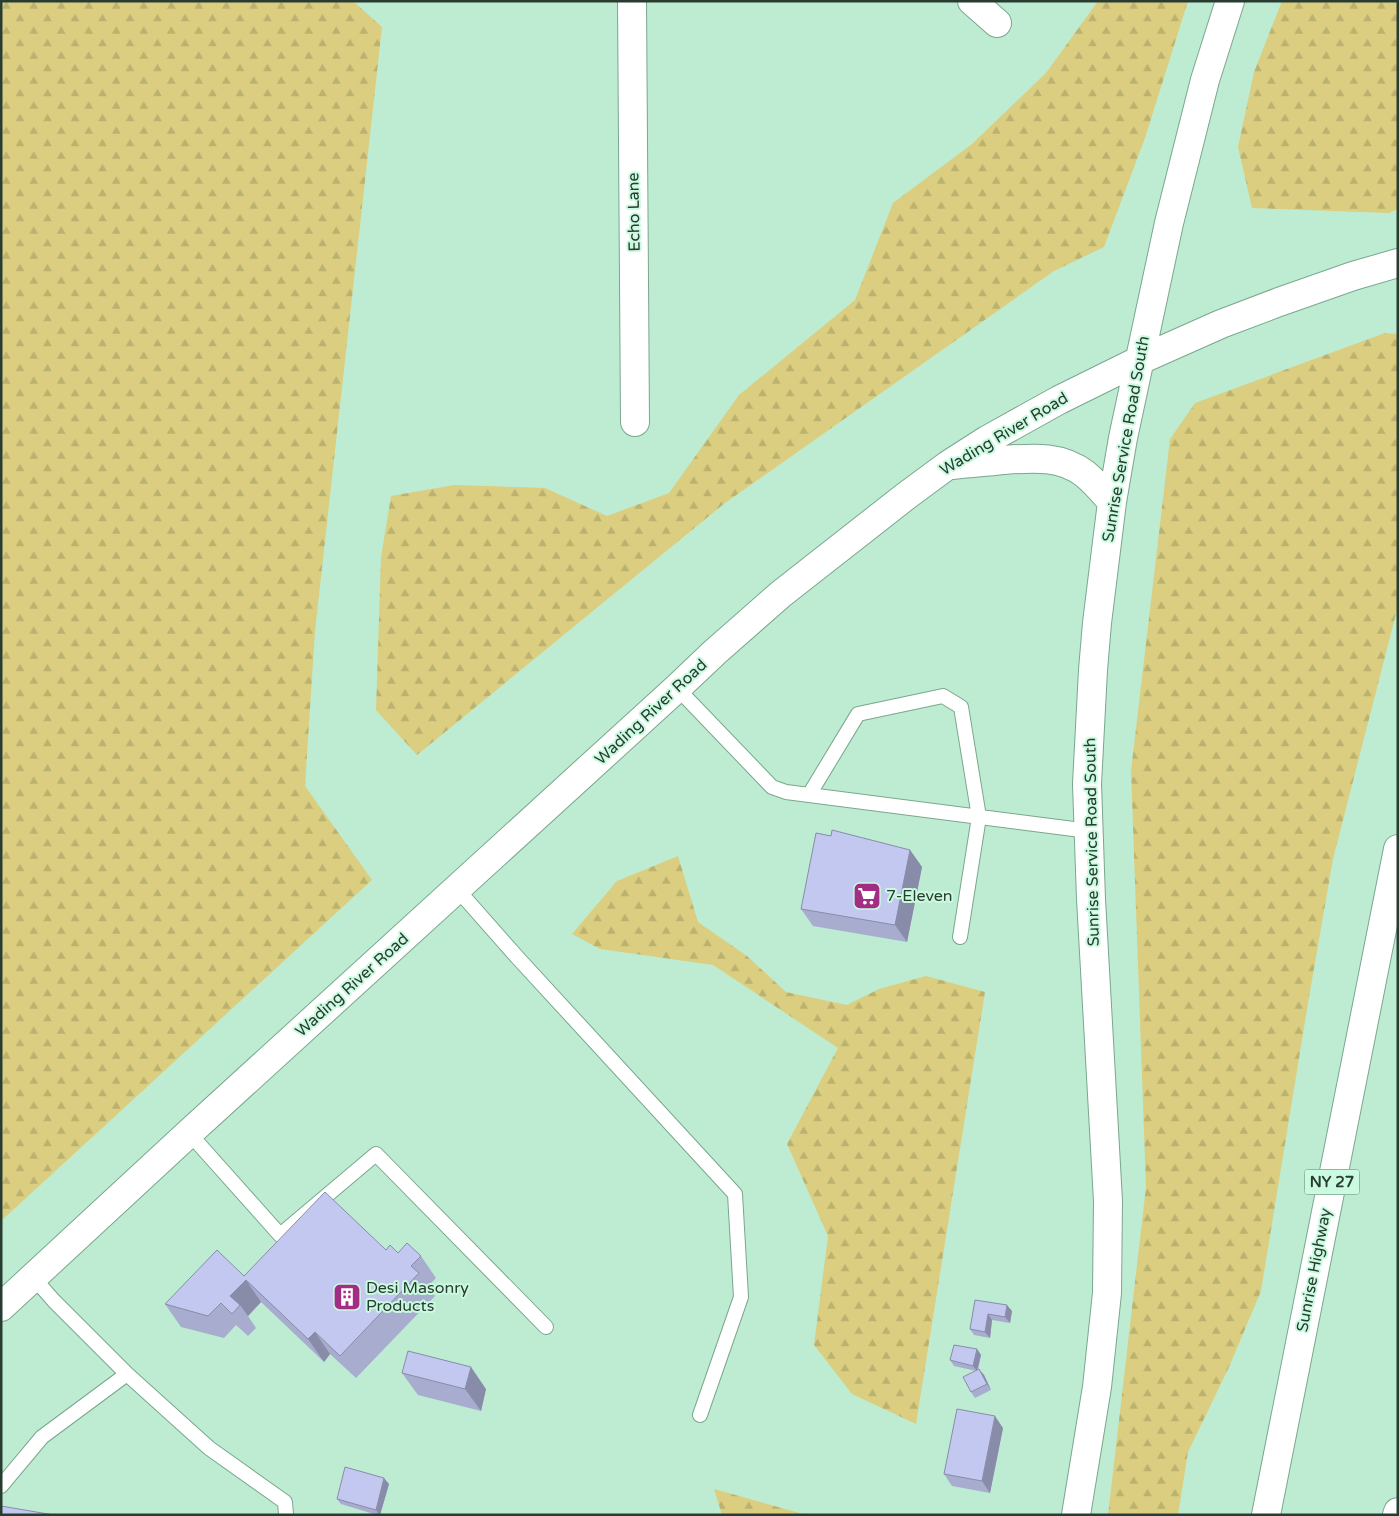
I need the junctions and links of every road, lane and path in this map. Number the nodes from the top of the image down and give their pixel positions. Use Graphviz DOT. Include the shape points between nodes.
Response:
graph roads {
  1 [pos="632,1"];
  2 [pos="972,1"];
  3 [pos="1230,1"];
  4 [pos="997,23"];
  5 [pos="1394,264"];
  6 [pos="1140,360"];
  7 [pos="636,422"];
  8 [pos="948,465"];
  9 [pos="1112,502"];
  10 [pos="677,688"];
  11 [pos="809,795"];
  12 [pos="979,817"];
  13 [pos="1089,831"];
  14 [pos="1398,850"];
  15 [pos="457,889"];
  16 [pos="960,937"];
  17 [pos="189,1133"];
  18 [pos="33,1277"];
  19 [pos="1,1307"];
  20 [pos="546,1327"];
  21 [pos="127,1374"];
  22 [pos="700,1414"];
  23 [pos="1,1486"];
  24 [pos="286,1515"];
  25 [pos="1076,1515"];
  26 [pos="1266,1515"];
  1 -- 7 [label="main road, Echo Lane"];
  2 -- 4 [label="main road"];
  3 -- 6 [label="main road, Sunrise Service Road South" via="1193,124"];
  5 -- 6 [label="main road, Wading River Road" via="1279,302"];
  6 -- 8 [label="main road, Wading River Road" via="1059,400"];
  6 -- 9 [label="main road, Sunrise Service Road South"];
  8 -- 9 [label="main road" via="1030,458 1060,461 1085,474"];
  8 -- 10 [label="main road, Wading River Road" via="774,600"];
  9 -- 13 [label="main road, Sunrise Service Road South" via="1093,670 1087,784"];
  10 -- 11 [label="lane" via="772,787"];
  10 -- 15 [label="main road, Wading River Road"];
  11 -- 12 [label="lane"];
  11 -- 12 [label="lane" via="858,714 943,696 961,707"];
  12 -- 13 [label="lane"];
  12 -- 16 [label="lane"];
  13 -- 25 [label="main road, Sunrise Service Road South" via="1107,1182 1107,1293 1097,1387"];
  14 -- 26 [label="main road, Sunrise Highway / NY 27"];
  15 -- 17 [label="main road, Wading River Road"];
  15 -- 22 [label="lane" via="735,1194 741,1297"];
  17 -- 18 [label="main road, Wading River Road"];
  17 -- 20 [label="lane" via="280,1235 376,1154"];
  18 -- 19 [label="main road, Wading River Road"];
  18 -- 21 [label="lane"];
  21 -- 23 [label="lane" via="42,1437"];
  21 -- 24 [label="lane" via="208,1448 285,1502"];
}
